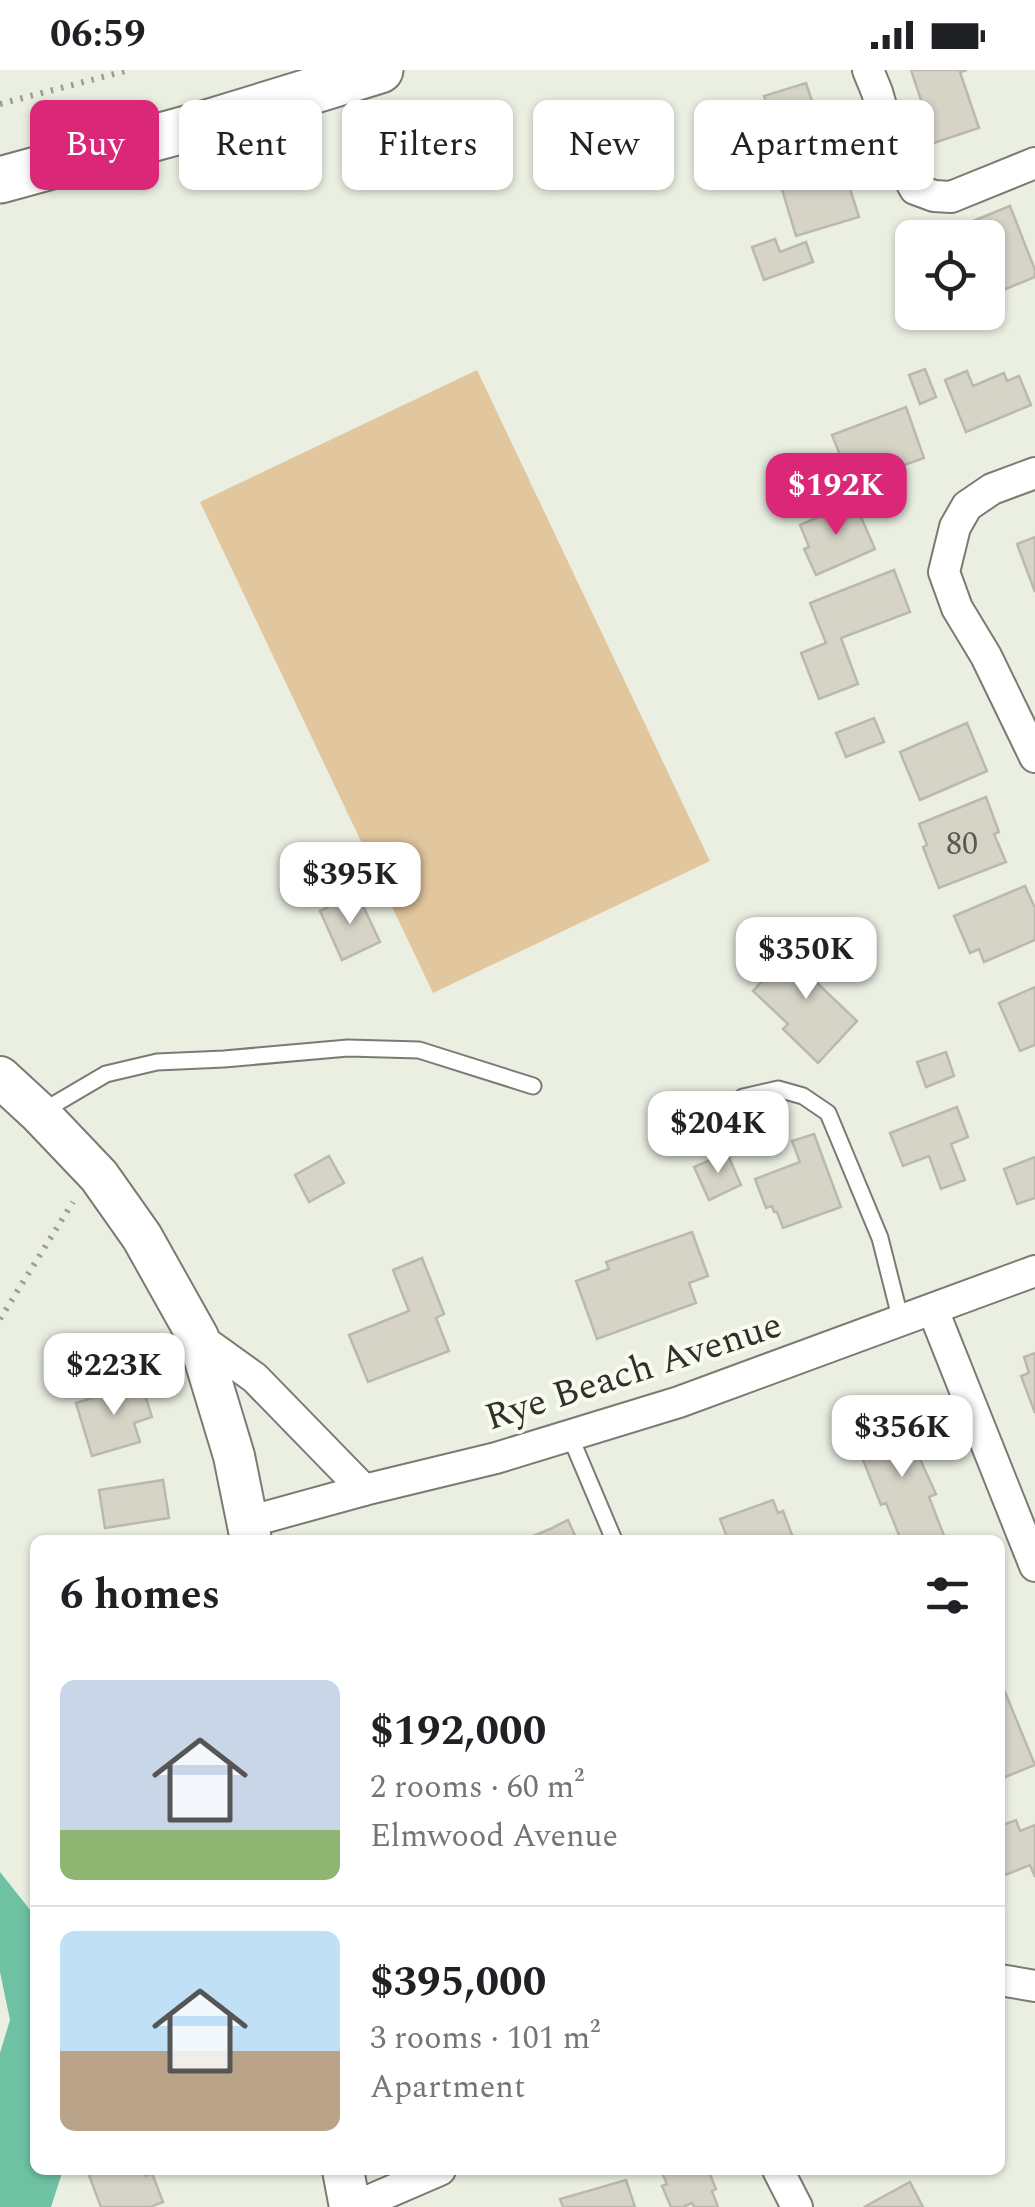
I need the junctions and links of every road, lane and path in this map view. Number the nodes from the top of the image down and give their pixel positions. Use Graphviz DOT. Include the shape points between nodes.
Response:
graph roads {
  1 [pos="129,70"];
  2 [pos="380,70"];
  3 [pos="868,70"];
  4 [pos="0,104"];
  5 [pos="1035,163"];
  6 [pos="0,180"];
  7 [pos="1035,473"];
  8 [pos="1035,757"];
  9 [pos="0,1078"];
  10 [pos="533,1086"];
  11 [pos="39,1113"];
  12 [pos="710,1124"];
  13 [pos="99,1176"];
  14 [pos="1035,1270"];
  15 [pos="933,1310"];
  16 [pos="0,1319"];
  17 [pos="901,1321"];
  18 [pos="198,1337"];
  19 [pos="570,1436"];
  20 [pos="364,1490"];
  21 [pos="250,1531"];
  22 [pos="612,1535"];
  23 [pos="1035,1566"];
  24 [pos="1005,1981"];
  25 [pos="1035,1986"];
  26 [pos="344,2175"];
  27 [pos="428,2175"];
  28 [pos="781,2175"];
  29 [pos="352,2207"];
  30 [pos="797,2207"];
  1 -- 4 [label="path"];
  2 -- 6 [label="main road"];
  3 -- 5 [label="street" via="894,151 915,189 951,197"];
  7 -- 8 [label="street" via="967,506 944,572"];
  9 -- 11 [label="street"];
  10 -- 11 [label="lane" via="420,1050 348,1048 156,1062 106,1074"];
  11 -- 13 [label="street"];
  12 -- 17 [label="lane" via="743,1097 778,1088 828,1113 880,1238"];
  13 -- 16 [label="path" via="69,1206"];
  13 -- 18 [label="street"];
  14 -- 15 [label="street, Rye Beach Avenue"];
  15 -- 17 [label="street, Rye Beach Avenue"];
  15 -- 23 [label="street"];
  17 -- 19 [label="street, Rye Beach Avenue"];
  18 -- 20 [label="street" via="255,1378"];
  18 -- 21 [label="street"];
  19 -- 20 [label="street, Rye Beach Avenue"];
  19 -- 22 [label="lane"];
  20 -- 21 [label="street, Rye Beach Avenue"];
  24 -- 25 [label="street"];
  26 -- 29 [label="street"];
  27 -- 29 [label="street"];
  28 -- 30 [label="street"];
}
